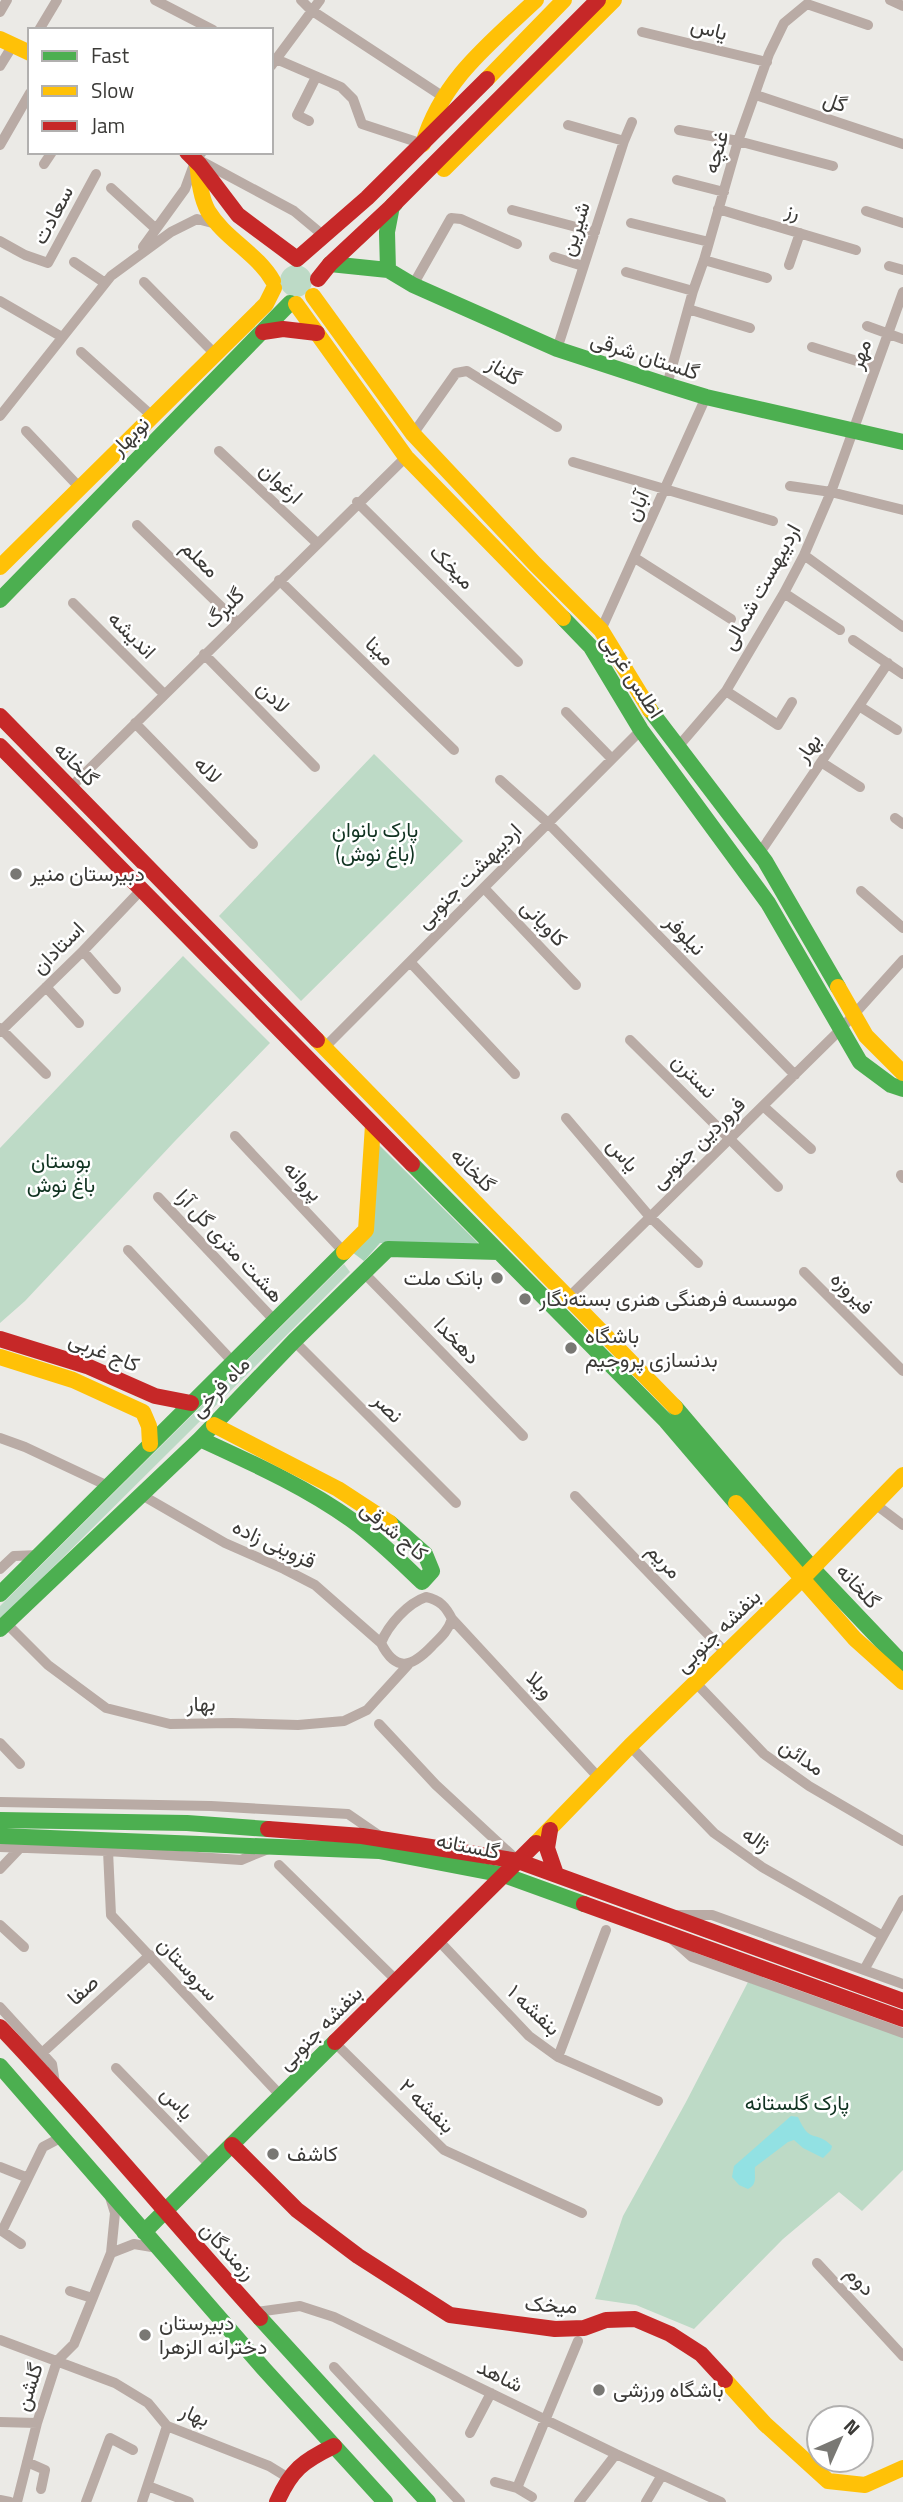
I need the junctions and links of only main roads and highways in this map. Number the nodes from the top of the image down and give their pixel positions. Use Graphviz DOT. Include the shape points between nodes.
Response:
graph roads {
  1 [pos="537,0"];
  2 [pos="564,0"];
  3 [pos="597,0"];
  4 [pos="614,0"];
  5 [pos="423,144"];
  6 [pos="195,155"];
  7 [pos="392,206"];
  8 [pos="297,258"];
  9 [pos="330,264"];
  10 [pos="388,270"];
  11 [pos="318,279"];
  12 [pos="273,285"];
  13 [pos="313,296"];
  14 [pos="293,304"];
  15 [pos="262,332"];
  16 [pos="317,333"];
  17 [pos="903,442"];
  18 [pos="2,560"];
  19 [pos="0,600"];
  20 [pos="0,716"];
  21 [pos="0,746"];
  22 [pos="903,1073"];
  23 [pos="903,1089"];
  24 [pos="373,1125"];
  25 [pos="344,1252"];
  26 [pos="499,1252"];
  27 [pos="364,1273"];
  28 [pos="0,1339"];
  29 [pos="0,1357"];
  30 [pos="157,1397"];
  31 [pos="191,1403"];
  32 [pos="143,1412"];
  33 [pos="214,1424"];
  34 [pos="200,1439"];
  35 [pos="150,1444"];
  36 [pos="903,1475"];
  37 [pos="806,1574"];
  38 [pos="0,1594"];
  39 [pos="3,1626"];
  40 [pos="903,1664"];
  41 [pos="903,1682"];
  42 [pos="0,1820"];
  43 [pos="550,1829"];
  44 [pos="0,1836"];
  45 [pos="518,1861"];
  46 [pos="556,1874"];
  47 [pos="505,1875"];
  48 [pos="903,2001"];
  49 [pos="903,2019"];
  50 [pos="0,2027"];
  51 [pos="4,2074"];
  52 [pos="232,2145"];
  53 [pos="165,2211"];
  54 [pos="145,2232"];
  55 [pos="334,2446"];
  56 [pos="901,2471"];
  57 [pos="277,2502"];
  58 [pos="385,2502"];
  59 [pos="428,2502"];
  1 -- 5 [label="main road" via="456,78 427,124"];
  2 -- 5 [label="main road"];
  3 -- 7 [label="main road"];
  4 -- 7 [label="main road" via="435,178"];
  5 -- 8 [label="main road"];
  6 -- 8 [label="main road" via="233,210"];
  6 -- 12 [label="main road" via="209,212 267,267"];
  7 -- 9 [label="main road"];
  7 -- 10 [label="main road"];
  8 -- 11 [label="main road" via="314,267"];
  8 -- 12 [label="main road" via="280,265"];
  9 -- 10 [label="main road, گلستان شرقی"];
  9 -- 11 [label="main road"];
  10 -- 17 [label="main road, گلستان شرقی" via="557,349 706,397"];
  11 -- 13 [label="main road"];
  12 -- 14 [label="main road" via="280,298"];
  12 -- 18 [label="main road, نوبهار" via="266,304"];
  13 -- 14 [label="main road"];
  13 -- 22 [label="main road, اطلس غربی" via="413,434 601,630 643,700 785,893 866,1036"];
  14 -- 15 [label="main road, نوبهار"];
  14 -- 16 [label="main road, اطلس غربی"];
  15 -- 16 [label="main road" via="293,328"];
  15 -- 19 [label="main road, نوبهار"];
  16 -- 23 [label="main road, اطلس غربی" via="406,457 591,647 641,730 768,903 860,1062"];
  20 -- 37 [label="main road, گلخانه" via="677,1409"];
  21 -- 24 [label="main road, گلخانه"];
  24 -- 25 [label="main road, ماه فرخی" via="366,1230"];
  24 -- 26 [label="main road, گلخانه"];
  25 -- 27 [label="main road"];
  25 -- 31 [label="main road, ماه فرخی"];
  26 -- 27 [label="main road, ماه فرخی" via="388,1249"];
  26 -- 37 [label="main road, گلخانه" via="666,1421"];
  27 -- 33 [label="main road, ماه فرخی"];
  28 -- 30 [label="main road, کاج غربی" via="101,1371"];
  29 -- 32 [label="main road, کاج غربی" via="94,1387"];
  30 -- 31 [label="main road, کاج غربی"];
  30 -- 32 [label="main road" via="153,1410"];
  31 -- 35 [label="main road, ماه فرخی"];
  32 -- 35 [label="main road"];
  33 -- 34 [label="main road, ماه فرخی"];
  33 -- 34 [label="main road, کاج شرقی" via="373,1510 429,1558 432,1571 422,1582 354,1522"];
  34 -- 39 [label="main road, ماه فرخی"];
  35 -- 38 [label="main road, ماه فرخی"];
  36 -- 37 [label="main road, بنفشه جنوبی"];
  37 -- 40 [label="main road, گلخانه"];
  37 -- 41 [label="main road, گلخانه" via="855,1639"];
  37 -- 43 [label="main road, بنفشه جنوبی"];
  42 -- 45 [label="main road, گلستانه" via="187,1823 386,1839"];
  43 -- 45 [label="main road, بنفشه جنوبی"];
  43 -- 46 [label="main road" via="547,1848"];
  44 -- 47 [label="main road, گلستانه" via="379,1851"];
  45 -- 46 [label="main road, گلستانه"];
  45 -- 47 [label="main road, بنفشه جنوبی"];
  46 -- 48 [label="main road, گلستانه"];
  47 -- 49 [label="main road, گلستانه"];
  47 -- 52 [label="main road, بنفشه جنوبی"];
  50 -- 53 [label="main road, رزمندگان"];
  51 -- 54 [label="main road"];
  52 -- 53 [label="main road, بنفشه جنوبی"];
  52 -- 56 [label="main road, میخک" via="297,2210 450,2315 555,2329 635,2319 701,2354 765,2424 828,2481 865,2485"];
  53 -- 54 [label="main road, بنفشه جنوبی"];
  53 -- 59 [label="main road, رزمندگان"];
  54 -- 55 [label="main road"];
  55 -- 57 [label="main road" via="307,2458 286,2477"];
  55 -- 58 [label="main road"];
}
